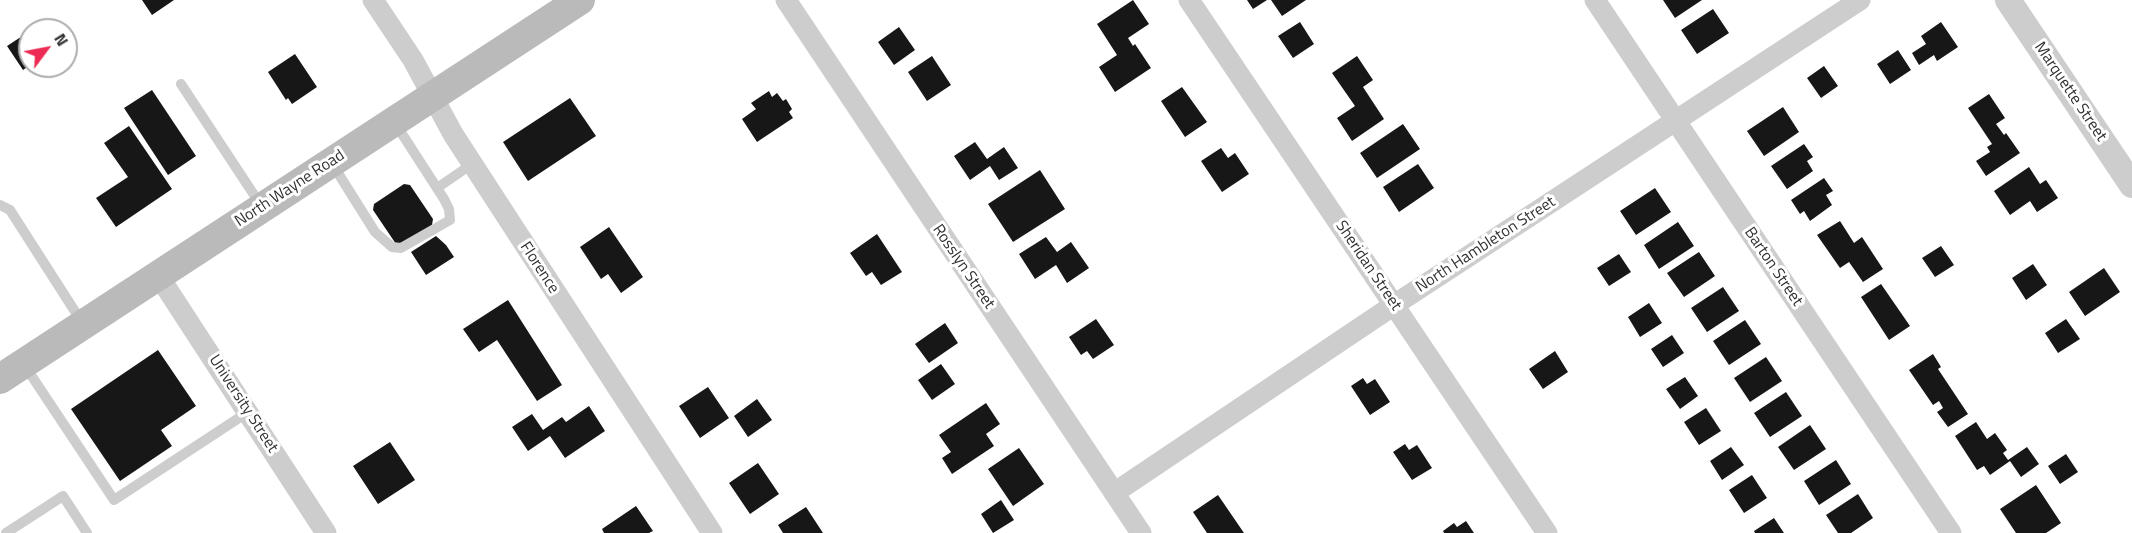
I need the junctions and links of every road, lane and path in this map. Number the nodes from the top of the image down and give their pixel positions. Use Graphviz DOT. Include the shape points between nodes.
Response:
graph roads {
  1 [pos="373,0"];
  2 [pos="580,0"];
  3 [pos="786,0"];
  4 [pos="1189,0"];
  5 [pos="1595,0"];
  6 [pos="1860,0"];
  7 [pos="2008,0"];
  8 [pos="181,84"];
  9 [pos="432,96"];
  10 [pos="1675,120"];
  11 [pos="394,121"];
  12 [pos="331,163"];
  13 [pos="472,164"];
  14 [pos="2132,185"];
  15 [pos="437,188"];
  16 [pos="0,205"];
  17 [pos="263,207"];
  18 [pos="159,275"];
  19 [pos="1394,305"];
  20 [pos="84,324"];
  21 [pos="12,371"];
  22 [pos="248,412"];
  23 [pos="1114,493"];
  24 [pos="6,533"];
  25 [pos="87,533"];
  26 [pos="326,533"];
  27 [pos="712,533"];
  28 [pos="1141,533"];
  29 [pos="1547,533"];
  30 [pos="1951,533"];
  1 -- 9 [label="street, Florence"];
  2 -- 9 [label="main road, North Wayne Road"];
  3 -- 23 [label="street, Rosslyn Street"];
  4 -- 19 [label="street, Sheridan Street"];
  5 -- 10 [label="street, Barton Street"];
  6 -- 10 [label="street, North Hambleton Street"];
  7 -- 14 [label="street, Marquette Street"];
  8 -- 17 [label="lane"];
  9 -- 11 [label="main road, North Wayne Road"];
  9 -- 13 [label="street, Florence"];
  10 -- 19 [label="street, North Hambleton Street"];
  10 -- 30 [label="street, Barton Street"];
  11 -- 12 [label="main road, North Wayne Road"];
  11 -- 15 [label="lane"];
  12 -- 15 [label="lane" via="375,231 392,247 401,248 450,219"];
  12 -- 17 [label="main road, North Wayne Road"];
  13 -- 15 [label="lane"];
  13 -- 27 [label="street, Florence"];
  16 -- 20 [label="lane" via="10,210"];
  17 -- 18 [label="main road, North Wayne Road"];
  18 -- 20 [label="main road, North Wayne Road"];
  18 -- 22 [label="street, University Street"];
  19 -- 23 [label="street, North Hambleton Street"];
  19 -- 29 [label="street, Sheridan Street"];
  20 -- 21 [label="main road, North Wayne Road"];
  21 -- 22 [label="lane" via="114,500"];
  22 -- 26 [label="street, University Street"];
  23 -- 28 [label="street, Rosslyn Street"];
  24 -- 25 [label="lane" via="63,496"];
}
